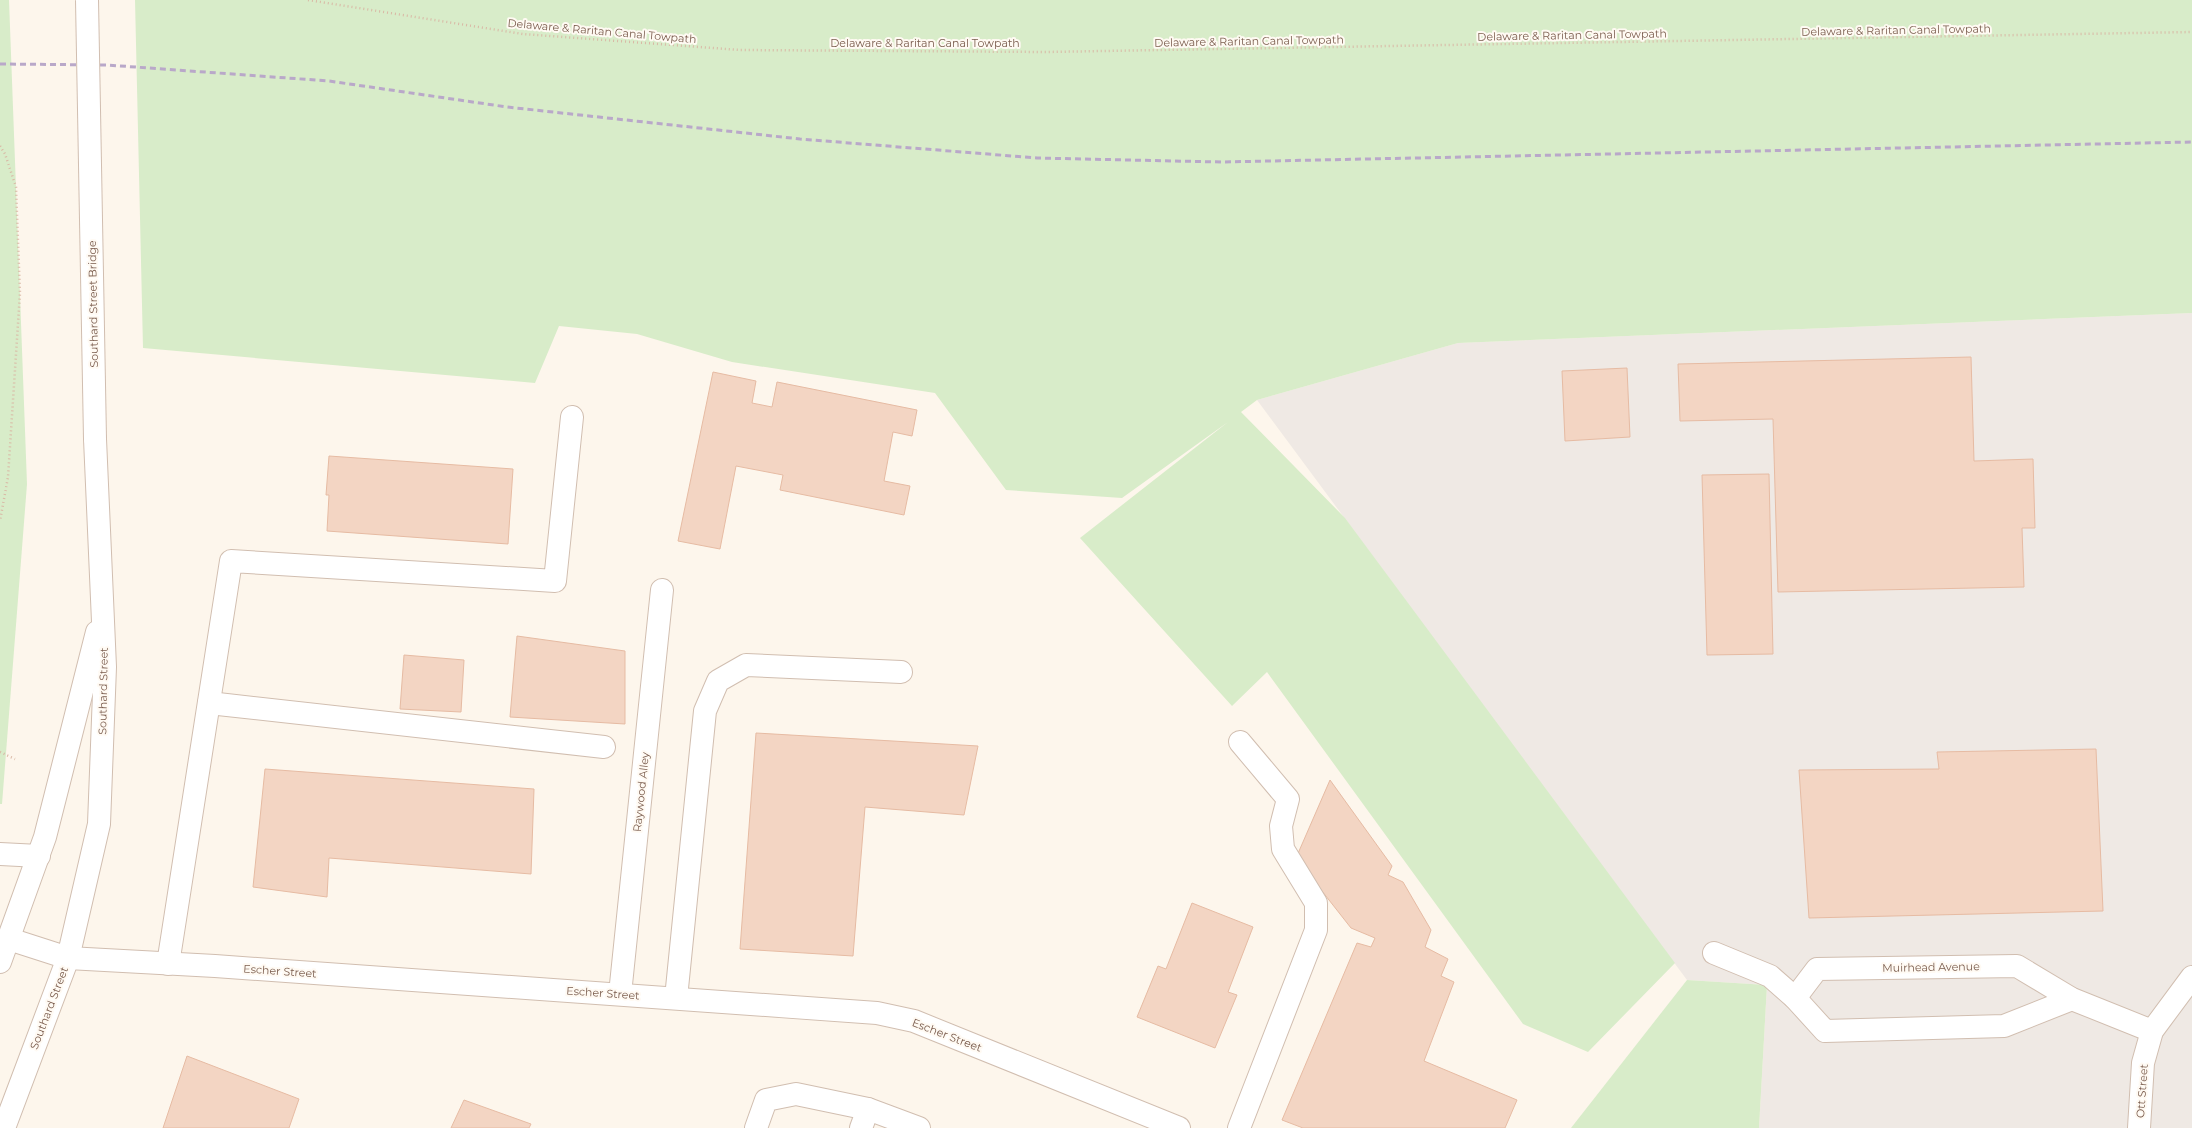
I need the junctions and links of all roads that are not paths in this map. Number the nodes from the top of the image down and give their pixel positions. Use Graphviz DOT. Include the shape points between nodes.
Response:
graph roads {
  1 [pos="87,0"];
  2 [pos="572,417"];
  3 [pos="662,590"];
  4 [pos="103,608"];
  5 [pos="901,672"];
  6 [pos="209,703"];
  7 [pos="1240,742"];
  8 [pos="604,747"];
  9 [pos="0,854"];
  10 [pos="39,856"];
  11 [pos="9,939"];
  12 [pos="1714,953"];
  13 [pos="68,958"];
  14 [pos="0,962"];
  15 [pos="168,964"];
  16 [pos="2192,977"];
  17 [pos="620,994"];
  18 [pos="676,998"];
  19 [pos="1795,998"];
  20 [pos="2072,999"];
  21 [pos="2152,1032"];
  22 [pos="865,1118"];
  23 [pos="4,1128"];
  24 [pos="756,1128"];
  25 [pos="919,1128"];
  26 [pos="1179,1128"];
  27 [pos="1239,1128"];
  28 [pos="2139,1128"];
  1 -- 4 [label="street, Southard Street Bridge, bridge" via="95,439"];
  2 -- 6 [label="street" via="555,581 232,561"];
  3 -- 17 [label="street, Raywood Alley"];
  4 -- 10 [label="street, Southard Street"];
  4 -- 13 [label="street, Southard Street" via="105,667 99,824"];
  5 -- 18 [label="street" via="746,665 718,681 706,710"];
  6 -- 8 [label="street"];
  6 -- 15 [label="street"];
  7 -- 27 [label="street" via="1288,799 1281,826 1283,849 1316,904 1316,930"];
  9 -- 10 [label="street"];
  10 -- 11 [label="street, Southard Street"];
  11 -- 13 [label="street, Escher Street"];
  11 -- 14 [label="street, Southard Street"];
  12 -- 19 [label="street" via="1770,976"];
  13 -- 15 [label="street, Escher Street"];
  13 -- 23 [label="street, Southard Street"];
  15 -- 17 [label="street, Escher Street"];
  16 -- 21 [label="street"];
  17 -- 18 [label="street, Escher Street"];
  18 -- 26 [label="street, Escher Street" via="877,1013 914,1021"];
  19 -- 20 [label="street" via="1825,1031 2004,1026"];
  19 -- 20 [label="street, Muirhead Avenue" via="1817,969 2017,966"];
  20 -- 21 [label="street, Muirhead Avenue"];
  21 -- 28 [label="street, Ott Street" via="2143,1063"];
  22 -- 24 [label="street" via="796,1094 766,1100"];
  22 -- 25 [label="street"];
}
